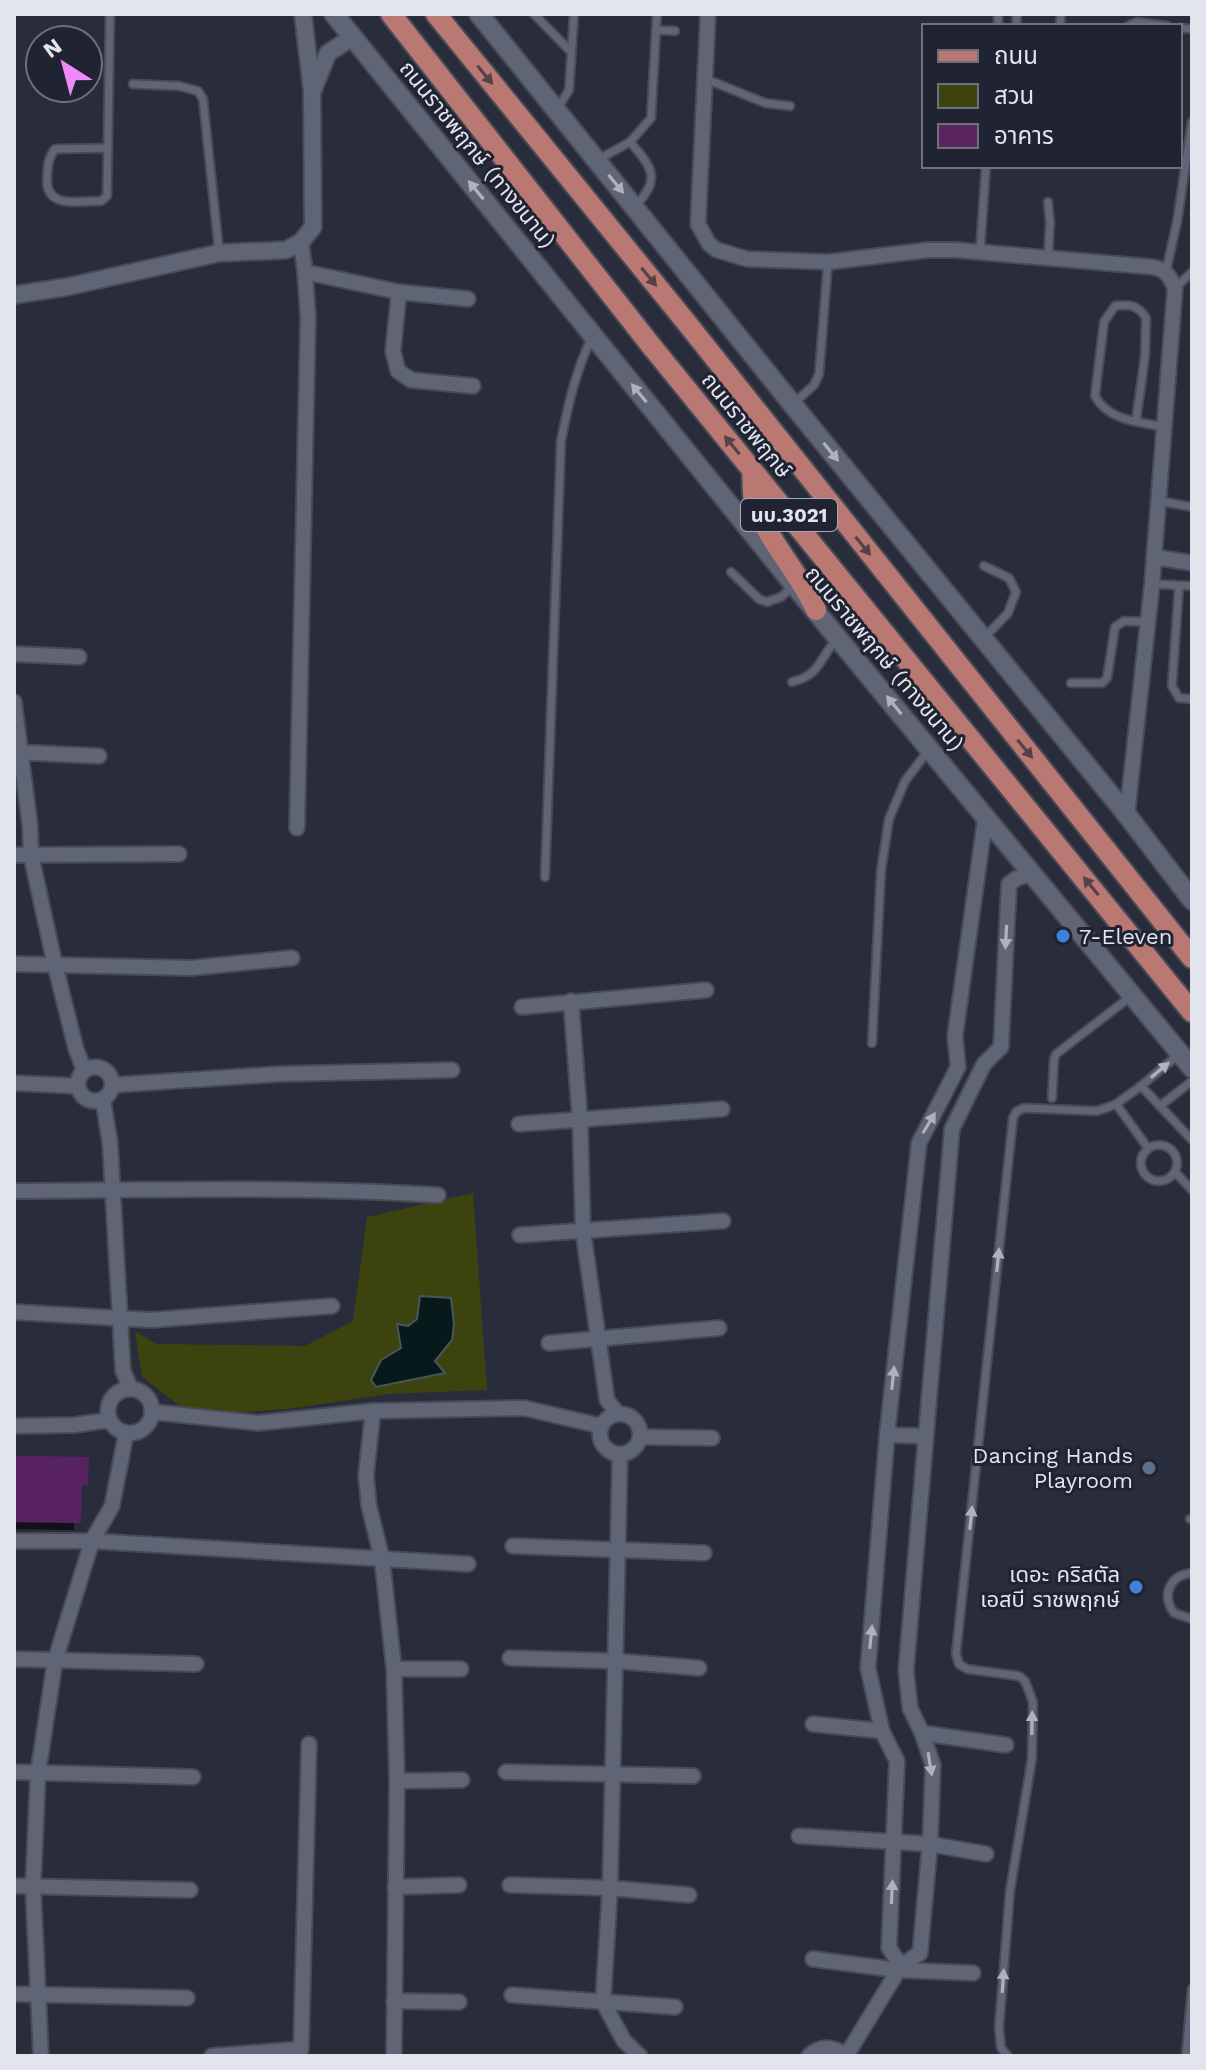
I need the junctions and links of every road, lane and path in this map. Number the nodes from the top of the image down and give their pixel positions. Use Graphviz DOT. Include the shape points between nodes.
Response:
graph roads {
  1 [pos="110,14"];
  2 [pos="303,14"];
  3 [pos="334,14"];
  4 [pos="391,14"];
  5 [pos="436,14"];
  6 [pos="479,14"];
  7 [pos="534,14"];
  8 [pos="574,14"];
  9 [pos="657,14"];
  10 [pos="708,14"];
  11 [pos="1132,24"];
  12 [pos="1152,24"];
  13 [pos="656,30"];
  14 [pos="675,31"];
  15 [pos="353,37"];
  16 [pos="571,52"];
  17 [pos="706,79"];
  18 [pos="133,84"];
  19 [pos="312,91"];
  20 [pos="790,106"];
  21 [pos="556,112"];
  22 [pos="1192,122"];
  23 [pos="630,142"];
  24 [pos="108,148"];
  25 [pos="1184,149"];
  26 [pos="597,160"];
  27 [pos="986,168"];
  28 [pos="1181,168"];
  29 [pos="1048,202"];
  30 [pos="635,207"];
  31 [pos="301,242"];
  32 [pos="980,251"];
  33 [pos="219,253"];
  34 [pos="1048,257"];
  35 [pos="828,262"];
  36 [pos="1166,271"];
  37 [pos="305,272"];
  38 [pos="1192,272"];
  39 [pos="1175,288"];
  40 [pos="399,292"];
  41 [pos="14,295"];
  42 [pos="468,299"];
  43 [pos="593,335"];
  44 [pos="473,386"];
  45 [pos="793,405"];
  46 [pos="1136,421"];
  47 [pos="1165,427"];
  48 [pos="752,470"];
  49 [pos="1159,501"];
  50 [pos="1192,507"];
  51 [pos="1154,557"];
  52 [pos="1192,563"];
  53 [pos="984,566"];
  54 [pos="731,572"];
  55 [pos="1152,584"];
  56 [pos="794,585"];
  57 [pos="1179,586"];
  58 [pos="1192,586"];
  59 [pos="816,610"];
  60 [pos="1149,622"];
  61 [pos="839,637"];
  62 [pos="983,639"];
  63 [pos="14,654"];
  64 [pos="79,657"];
  65 [pos="792,682"];
  66 [pos="1071,683"];
  67 [pos="1192,699"];
  68 [pos="14,702"];
  69 [pos="930,749"];
  70 [pos="17,752"];
  71 [pos="99,756"];
  72 [pos="1127,815"];
  73 [pos="985,820"];
  74 [pos="297,828"];
  75 [pos="179,854"];
  76 [pos="14,855"];
  77 [pos="31,855"];
  78 [pos="1031,874"];
  79 [pos="545,877"];
  80 [pos="1192,900"];
  81 [pos="292,958"];
  82 [pos="1192,958"];
  83 [pos="14,964"];
  84 [pos="55,965"];
  85 [pos="706,990"];
  86 [pos="1131,995"];
  87 [pos="571,1001"];
  88 [pos="522,1007"];
  89 [pos="1192,1012"];
  90 [pos="872,1043"];
  91 [pos="1186,1061"];
  92 [pos="84,1070"];
  93 [pos="452,1070"];
  94 [pos="1192,1081"];
  95 [pos="14,1083"];
  96 [pos="113,1085"];
  97 [pos="77,1086"];
  98 [pos="1141,1086"];
  99 [pos="1052,1098"];
  100 [pos="103,1100"];
  101 [pos="1116,1104"];
  102 [pos="1160,1106"];
  103 [pos="722,1109"];
  104 [pos="580,1120"];
  105 [pos="519,1124"];
  106 [pos="1192,1140"];
  107 [pos="1148,1148"];
  108 [pos="1175,1172"];
  109 [pos="111,1190"];
  110 [pos="1192,1190"];
  111 [pos="14,1191"];
  112 [pos="438,1195"];
  113 [pos="723,1221"];
  114 [pos="583,1231"];
  115 [pos="520,1235"];
  116 [pos="332,1306"];
  117 [pos="14,1312"];
  118 [pos="119,1320"];
  119 [pos="719,1328"];
  120 [pos="600,1338"];
  121 [pos="549,1343"];
  122 [pos="131,1389"];
  123 [pos="373,1411"];
  124 [pos="153,1412"];
  125 [pos="618,1414"];
  126 [pos="109,1420"];
  127 [pos="14,1426"];
  128 [pos="601,1426"];
  129 [pos="126,1434"];
  130 [pos="887,1435"];
  131 [pos="924,1436"];
  132 [pos="640,1437"];
  133 [pos="712,1438"];
  134 [pos="620,1454"];
  135 [pos="14,1541"];
  136 [pos="92,1541"];
  137 [pos="513,1546"];
  138 [pos="619,1549"];
  139 [pos="704,1553"];
  140 [pos="382,1559"];
  141 [pos="468,1564"];
  142 [pos="1192,1573"];
  143 [pos="1192,1619"];
  144 [pos="510,1658"];
  145 [pos="14,1659"];
  146 [pos="55,1661"];
  147 [pos="615,1661"];
  148 [pos="196,1664"];
  149 [pos="699,1668"];
  150 [pos="394,1669"];
  151 [pos="461,1669"];
  152 [pos="813,1724"];
  153 [pos="882,1731"];
  154 [pos="922,1733"];
  155 [pos="309,1744"];
  156 [pos="1006,1745"];
  157 [pos="14,1772"];
  158 [pos="506,1772"];
  159 [pos="38,1773"];
  160 [pos="611,1775"];
  161 [pos="693,1776"];
  162 [pos="193,1777"];
  163 [pos="462,1780"];
  164 [pos="397,1781"];
  165 [pos="799,1836"];
  166 [pos="895,1841"];
  167 [pos="930,1844"];
  168 [pos="986,1854"];
  169 [pos="459,1885"];
  170 [pos="510,1885"];
  171 [pos="14,1886"];
  172 [pos="33,1887"];
  173 [pos="395,1887"];
  174 [pos="610,1888"];
  175 [pos="190,1890"];
  176 [pos="689,1895"];
  177 [pos="813,1959"];
  178 [pos="900,1968"];
  179 [pos="973,1973"];
  180 [pos="1192,1989"];
  181 [pos="14,1994"];
  182 [pos="38,1995"];
  183 [pos="512,1995"];
  184 [pos="187,1998"];
  185 [pos="394,2001"];
  186 [pos="459,2002"];
  187 [pos="603,2002"];
  188 [pos="675,2007"];
  189 [pos="302,2053"];
  190 [pos="41,2056"];
  191 [pos="212,2056"];
  192 [pos="394,2056"];
  193 [pos="640,2056"];
  194 [pos="809,2056"];
  195 [pos="846,2056"];
  196 [pos="1008,2056"];
  197 [pos="1186,2056"];
  1 -- 24 [label="lane"];
  2 -- 19 [label="street"];
  3 -- 15 [label="main road, ถนนราชพฤกษ์ (ทางขนาน) / นบ.3021"];
  48 -- 4 [label="main road, ถนนราชพฤกษ์ / นบ.3021, one-way"];
  5 -- 82 [label="main road, ถนนราชพฤกษ์ / นบ.3021, one-way"];
  6 -- 21 [label="main road, นบ.3021"];
  7 -- 16 [label="lane"];
  8 -- 16 [label="lane"];
  9 -- 13 [label="lane"];
  10 -- 17 [label="street"];
  11 -- 12 [label="lane"];
  13 -- 14 [label="lane"];
  13 -- 23 [label="lane" via="651,118"];
  15 -- 19 [label="street" via="328,53"];
  43 -- 15 [label="main road, ถนนราชพฤกษ์ (ทางขนาน) / นบ.3021, one-way"];
  16 -- 21 [label="lane" via="569,90"];
  17 -- 20 [label="lane" via="765,103"];
  17 -- 35 [label="street" via="698,224 702,235 717,250 737,257"];
  18 -- 33 [label="lane" via="179,86 198,91 203,99"];
  19 -- 31 [label="street" via="313,227"];
  21 -- 26 [label="main road, นบ.3021"];
  22 -- 25 [label="lane"];
  23 -- 26 [label="lane"];
  23 -- 30 [label="lane" via="652,173 648,193"];
  24 -- 24 [label="lane" via="107,196 101,201 57,201 50,196 48,160 55,149"];
  26 -- 30 [label="main road, นบ.3021, one-way"];
  27 -- 32 [label="lane"];
  28 -- 36 [label="lane"];
  29 -- 34 [label="lane"];
  30 -- 45 [label="main road, นบ.3021"];
  31 -- 33 [label="street" via="286,250"];
  31 -- 37 [label="street"];
  32 -- 34 [label="street"];
  32 -- 35 [label="street" via="928,250"];
  33 -- 41 [label="street"];
  34 -- 36 [label="street"];
  35 -- 45 [label="lane" via="819,374"];
  36 -- 39 [label="street"];
  37 -- 40 [label="street"];
  37 -- 74 [label="street"];
  38 -- 39 [label="lane"];
  39 -- 47 [label="street"];
  40 -- 42 [label="street"];
  40 -- 44 [label="street" via="393,351 398,371 411,380"];
  56 -- 43 [label="main road, ถนนราชพฤกษ์ (ทางขนาน) / นบ.3021, one-way"];
  43 -- 79 [label="lane" via="561,441"];
  45 -- 62 [label="main road, นบ.3021, one-way"];
  46 -- 46 [label="lane" via="1108,412 1095,396 1104,322 1115,306 1128,304 1146,318"];
  46 -- 47 [label="lane"];
  47 -- 49 [label="street"];
  48 -- 59 [label="main road" via="754,500 764,522"];
  89 -- 48 [label="main road, ถนนราชพฤกษ์ / นบ.3021, one-way"];
  49 -- 50 [label="lane"];
  49 -- 51 [label="street"];
  51 -- 52 [label="street"];
  51 -- 55 [label="street"];
  53 -- 62 [label="lane" via="1009,578 1016,592 1008,613"];
  54 -- 56 [label="lane" via="767,602"];
  55 -- 57 [label="lane"];
  55 -- 60 [label="street"];
  56 -- 59 [label="main road, ถนนราชพฤกษ์ (ทางขนาน) / นบ.3021"];
  57 -- 58 [label="lane"];
  57 -- 67 [label="lane" via="1172,686 1179,698"];
  59 -- 61 [label="main road, ถนนราชพฤกษ์ (ทางขนาน) / นบ.3021"];
  60 -- 66 [label="lane" via="1124,621 1115,627 1102,683"];
  60 -- 72 [label="street"];
  61 -- 65 [label="lane" via="820,667"];
  69 -- 61 [label="main road, ถนนราชพฤกษ์ (ทางขนาน) / นบ.3021, one-way"];
  62 -- 72 [label="main road, นบ.3021"];
  63 -- 64 [label="street"];
  68 -- 70 [label="street"];
  69 -- 73 [label="main road, ถนนราชพฤกษ์ (ทางขนาน) / นบ.3021"];
  69 -- 90 [label="lane" via="905,781 889,819 881,871"];
  70 -- 71 [label="street"];
  70 -- 77 [label="street"];
  72 -- 80 [label="main road, นบ.3021"];
  73 -- 78 [label="main road, ถนนราชพฤกษ์ (ทางขนาน) / นบ.3021"];
  130 -- 73 [label="street, one-way" via="919,1143 958,1067 955,1036"];
  75 -- 77 [label="street"];
  76 -- 77 [label="street"];
  77 -- 84 [label="street"];
  78 -- 86 [label="main road, ถนนราชพฤกษ์ (ทางขนาน) / นบ.3021"];
  78 -- 131 [label="street, one-way" via="1009,884 1001,1047 984,1064 952,1129"];
  81 -- 84 [label="street" via="191,968"];
  83 -- 84 [label="street"];
  84 -- 92 [label="street"];
  85 -- 87 [label="street"];
  86 -- 91 [label="main road, ถนนราชพฤกษ์ (ทางขนาน) / นบ.3021"];
  86 -- 99 [label="lane" via="1056,1054"];
  87 -- 88 [label="street"];
  87 -- 104 [label="street"];
  98 -- 91 [label="lane, one-way"];
  92 -- 96 [label="street" via="103,1070"];
  92 -- 97 [label="street"];
  93 -- 96 [label="street"];
  94 -- 102 [label="lane"];
  95 -- 97 [label="street"];
  96 -- 100 [label="street"];
  97 -- 100 [label="street" via="84,1098"];
  98 -- 101 [label="lane"];
  98 -- 102 [label="lane"];
  100 -- 109 [label="street"];
  101 -- 107 [label="lane"];
  196 -- 101 [label="lane, one-way" via="1001,2048 999,2028 1010,1891 1032,1758 1033,1702 1019,1676 967,1669 956,1654 1013,1118 1024,1108 1097,1111"];
  102 -- 106 [label="lane"];
  103 -- 104 [label="street"];
  104 -- 105 [label="street"];
  104 -- 114 [label="street"];
  107 -- 108 [label="lane" via="1168,1147 1177,1158"];
  107 -- 108 [label="lane" via="1141,1160 1145,1174 1157,1180"];
  108 -- 110 [label="lane"];
  109 -- 111 [label="street"];
  109 -- 112 [label="street" via="341,1189"];
  109 -- 118 [label="street"];
  113 -- 114 [label="street"];
  114 -- 115 [label="street"];
  114 -- 120 [label="street"];
  116 -- 118 [label="street"];
  117 -- 118 [label="street"];
  118 -- 122 [label="street" via="123,1371"];
  119 -- 120 [label="street"];
  120 -- 121 [label="street"];
  120 -- 125 [label="street" via="607,1400"];
  122 -- 124 [label="street" via="144,1393"];
  122 -- 126 [label="street" via="112,1398"];
  123 -- 124 [label="street" via="258,1423"];
  123 -- 128 [label="street" via="524,1408"];
  123 -- 140 [label="street" via="366,1475"];
  124 -- 129 [label="street" via="141,1431"];
  125 -- 128 [label="street"];
  125 -- 132 [label="street" via="635,1420"];
  126 -- 127 [label="street"];
  126 -- 129 [label="street"];
  128 -- 134 [label="street" via="603,1445"];
  129 -- 136 [label="street" via="112,1506"];
  130 -- 131 [label="street"];
  153 -- 130 [label="street, one-way" via="868,1668"];
  131 -- 154 [label="street" via="906,1670 910,1708"];
  132 -- 133 [label="street"];
  132 -- 134 [label="street" via="635,1447"];
  134 -- 138 [label="street"];
  135 -- 136 [label="street"];
  136 -- 140 [label="street"];
  136 -- 146 [label="street"];
  137 -- 138 [label="street"];
  138 -- 139 [label="street"];
  138 -- 147 [label="street"];
  140 -- 141 [label="street"];
  140 -- 150 [label="street"];
  142 -- 143 [label="lane" via="1174,1580 1168,1600 1174,1613"];
  144 -- 147 [label="street"];
  145 -- 146 [label="street"];
  146 -- 148 [label="street"];
  146 -- 159 [label="street"];
  147 -- 149 [label="street"];
  147 -- 160 [label="street"];
  150 -- 151 [label="street"];
  150 -- 164 [label="street"];
  152 -- 153 [label="street"];
  153 -- 166 [label="street" via="897,1761"];
  154 -- 156 [label="street"];
  154 -- 167 [label="street, one-way" via="933,1765"];
  155 -- 189 [label="street"];
  157 -- 159 [label="street"];
  158 -- 160 [label="street"];
  159 -- 162 [label="street"];
  159 -- 172 [label="street"];
  160 -- 161 [label="street"];
  160 -- 174 [label="street"];
  163 -- 164 [label="street"];
  164 -- 173 [label="street"];
  165 -- 166 [label="street"];
  166 -- 167 [label="street"];
  178 -- 166 [label="street, one-way" via="889,1948"];
  167 -- 168 [label="street"];
  167 -- 178 [label="street" via="920,1953"];
  169 -- 173 [label="street"];
  170 -- 174 [label="street"];
  171 -- 172 [label="street"];
  172 -- 175 [label="street"];
  172 -- 182 [label="street"];
  173 -- 185 [label="street"];
  174 -- 176 [label="street"];
  174 -- 187 [label="street"];
  177 -- 178 [label="street"];
  178 -- 179 [label="street"];
  178 -- 195 [label="street"];
  180 -- 197 [label="lane"];
  181 -- 182 [label="street"];
  182 -- 184 [label="street"];
  182 -- 190 [label="street"];
  183 -- 187 [label="street"];
  185 -- 186 [label="street"];
  185 -- 192 [label="street"];
  187 -- 188 [label="street"];
  187 -- 193 [label="street" via="624,2041"];
  189 -- 191 [label="street"];
  194 -- 195 [label="street" via="822,2048"];
}
